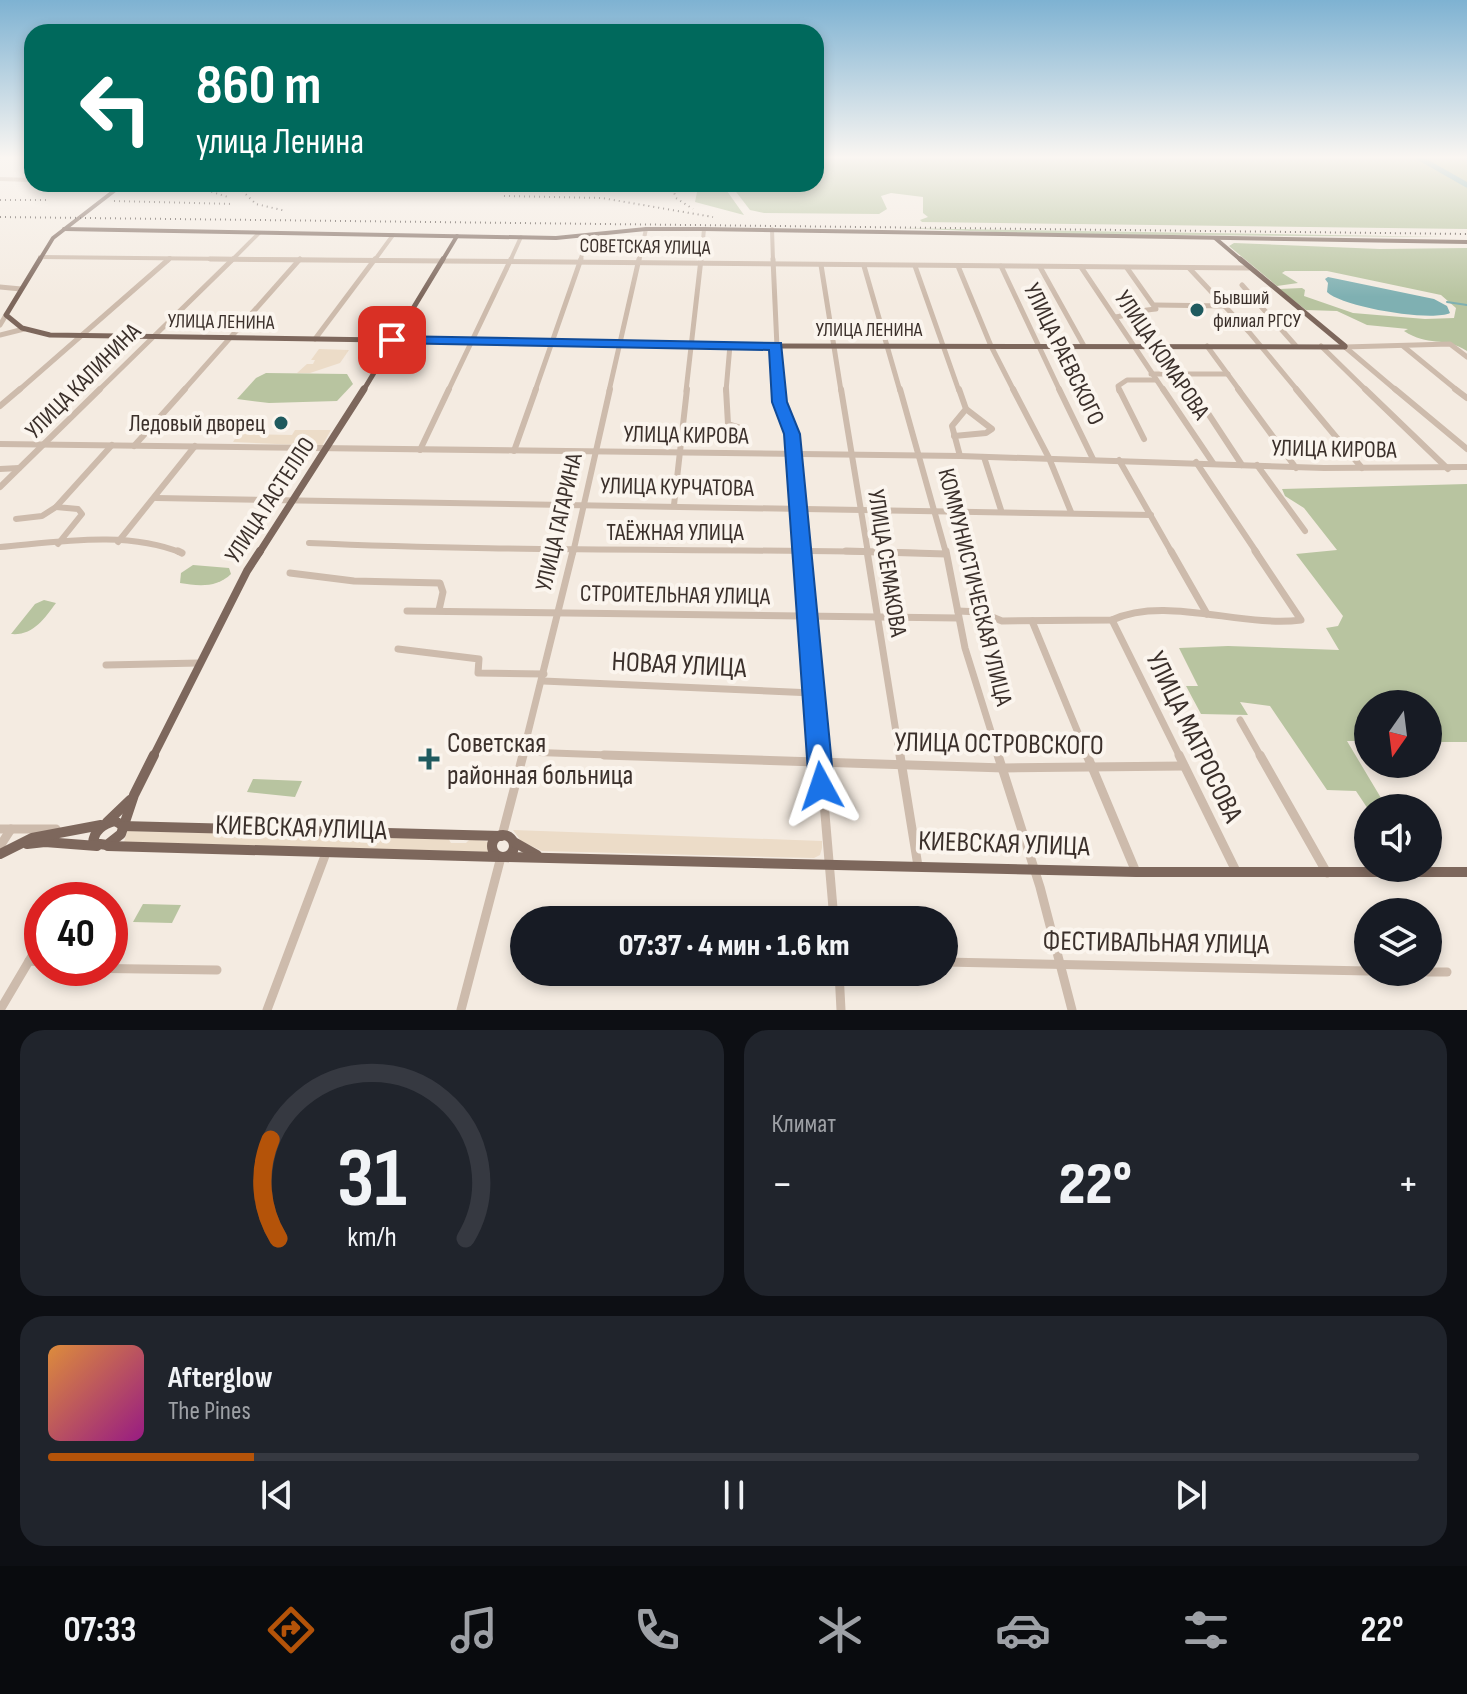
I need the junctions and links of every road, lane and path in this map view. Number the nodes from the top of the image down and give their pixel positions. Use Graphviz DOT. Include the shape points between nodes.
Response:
graph roads {
  1 [pos="98,203"];
  2 [pos="64,229"];
  3 [pos="646,229"];
  4 [pos="704,229"];
  5 [pos="772,229"];
  6 [pos="259,233"];
  7 [pos="393,235"];
  8 [pos="457,236"];
  9 [pos="521,237"];
  10 [pos="588,237"];
  11 [pos="1134,237"];
  12 [pos="1201,239"];
  13 [pos="1216,239"];
  14 [pos="1231,240"];
  15 [pos="1467,244"];
  16 [pos="1226,248"];
  17 [pos="40,257"];
  18 [pos="170,258"];
  19 [pos="234,258"];
  20 [pos="300,259"];
  21 [pos="375,260"];
  22 [pos="442,261"];
  23 [pos="510,261"];
  24 [pos="579,263"];
  25 [pos="639,263"];
  26 [pos="700,264"];
  27 [pos="773,265"];
  28 [pos="821,265"];
  29 [pos="864,266"];
  30 [pos="915,266"];
  31 [pos="958,266"];
  32 [pos="1001,266"];
  33 [pos="1040,267"];
  34 [pos="1081,267"];
  35 [pos="1127,268"];
  36 [pos="1189,268"];
  37 [pos="1249,268"];
  38 [pos="1242,285"];
  39 [pos="0,287"];
  40 [pos="21,289"];
  41 [pos="1155,305"];
  42 [pos="1226,306"];
  43 [pos="6,315"];
  44 [pos="1115,317"];
  45 [pos="0,325"];
  46 [pos="24,329"];
  47 [pos="0,335"];
  48 [pos="80,336"];
  49 [pos="153,337"];
  50 [pos="229,338"];
  51 [pos="315,339"];
  52 [pos="392,340"];
  53 [pos="471,342"];
  54 [pos="552,343"];
  55 [pos="621,344"];
  56 [pos="692,345"];
  57 [pos="730,345"];
  58 [pos="776,346"];
  59 [pos="833,346"];
  60 [pos="887,346"];
  61 [pos="941,346"];
  62 [pos="991,346"];
  63 [pos="1038,346"];
  64 [pos="1084,346"];
  65 [pos="1132,346"];
  66 [pos="1207,346"];
  67 [pos="1261,346"];
  68 [pos="1296,346"];
  69 [pos="1321,346"];
  70 [pos="1403,346"];
  71 [pos="1345,347"];
  72 [pos="1467,357"];
  73 [pos="1151,374"];
  74 [pos="1182,374"];
  75 [pos="1228,374"];
  76 [pos="1156,380"];
  77 [pos="1467,398"];
  78 [pos="0,406"];
  79 [pos="966,409"];
  80 [pos="738,427"];
  81 [pos="954,436"];
  82 [pos="1144,439"];
  83 [pos="0,444"];
  84 [pos="43,444"];
  85 [pos="112,445"];
  86 [pos="134,446"];
  87 [pos="195,446"];
  88 [pos="328,448"];
  89 [pos="1467,449"];
  90 [pos="420,450"];
  91 [pos="514,451"];
  92 [pos="595,452"];
  93 [pos="680,453"];
  94 [pos="794,455"];
  95 [pos="851,455"];
  96 [pos="920,456"];
  97 [pos="960,456"];
  98 [pos="984,457"];
  99 [pos="1049,458"];
  100 [pos="1093,459"];
  101 [pos="1119,460"];
  102 [pos="1196,462"];
  103 [pos="1213,463"];
  104 [pos="1242,465"];
  105 [pos="1257,465"];
  106 [pos="1467,467"];
  107 [pos="19,468"];
  108 [pos="1296,468"];
  109 [pos="1362,468"];
  110 [pos="0,469"];
  111 [pos="1448,469"];
  112 [pos="0,487"];
  113 [pos="156,498"];
  114 [pos="296,498"];
  115 [pos="583,503"];
  116 [pos="674,505"];
  117 [pos="56,507"];
  118 [pos="798,507"];
  119 [pos="862,509"];
  120 [pos="1001,510"];
  121 [pos="935,511"];
  122 [pos="1071,512"];
  123 [pos="1151,515"];
  124 [pos="16,519"];
  125 [pos="1305,531"];
  126 [pos="118,542"];
  127 [pos="309,543"];
  128 [pos="58,544"];
  129 [pos="0,547"];
  130 [pos="573,550"];
  131 [pos="801,550"];
  132 [pos="868,552"];
  133 [pos="182,553"];
  134 [pos="946,554"];
  135 [pos="290,573"];
  136 [pos="439,610"];
  137 [pos="407,611"];
  138 [pos="559,613"];
  139 [pos="1207,614"];
  140 [pos="958,615"];
  141 [pos="806,617"];
  142 [pos="877,617"];
  143 [pos="1112,620"];
  144 [pos="1032,621"];
  145 [pos="398,649"];
  146 [pos="199,663"];
  147 [pos="106,665"];
  148 [pos="543,678"];
  149 [pos="813,693"];
  150 [pos="1240,720"];
  151 [pos="525,752"];
  152 [pos="819,761"];
  153 [pos="901,765"];
  154 [pos="1184,766"];
  155 [pos="1004,768"];
  156 [pos="1093,768"];
  157 [pos="134,795"];
  158 [pos="105,824"];
  159 [pos="122,825"];
  160 [pos="0,829"];
  161 [pos="11,829"];
  162 [pos="78,829"];
  163 [pos="506,835"];
  164 [pos="32,838"];
  165 [pos="45,842"];
  166 [pos="0,846"];
  167 [pos="100,846"];
  168 [pos="326,853"];
  169 [pos="0,856"];
  170 [pos="539,856"];
  171 [pos="501,857"];
  172 [pos="829,863"];
  173 [pos="918,866"];
  174 [pos="1035,870"];
  175 [pos="1136,872"];
  176 [pos="1467,872"];
  177 [pos="1237,873"];
  178 [pos="1327,873"];
  179 [pos="833,906"];
  180 [pos="958,962"];
  181 [pos="1060,965"];
  182 [pos="24,969"];
  183 [pos="128,969"];
  184 [pos="217,970"];
  185 [pos="1354,971"];
  186 [pos="1442,972"];
  187 [pos="1447,972"];
  188 [pos="840,986"];
  189 [pos="0,1010"];
  190 [pos="267,1010"];
  191 [pos="461,1010"];
  192 [pos="841,1010"];
  193 [pos="1072,1010"];
  1 -- 2 [label="main road"];
  2 -- 6 [label="main road"];
  2 -- 17 [label="main road"];
  3 -- 4 [label="main road"];
  3 -- 10 [label="main road"];
  3 -- 25 [label="street, УЛИЦА ГАГАРИНА"];
  4 -- 5 [label="main road"];
  4 -- 26 [label="street"];
  5 -- 11 [label="main road"];
  5 -- 27 [label="street"];
  6 -- 7 [label="main road"];
  6 -- 19 [label="street, УЛИЦА КАЛИНИНА"];
  7 -- 8 [label="main road"];
  7 -- 21 [label="street"];
  8 -- 9 [label="main road"];
  8 -- 22 [label="main road, УЛИЦА ГАСТЕЛЛО"];
  9 -- 10 [label="main road"];
  9 -- 23 [label="street"];
  10 -- 24 [label="street"];
  11 -- 12 [label="main road"];
  11 -- 13 [label="main road"];
  12 -- 13 [label="main road"];
  12 -- 16 [label="main road"];
  13 -- 14 [label="main road"];
  13 -- 15 [label="main road"];
  13 -- 16 [label="main road"];
  14 -- 15 [label="main road"];
  14 -- 16 [label="main road" via="1223,242"];
  16 -- 37 [label="main road"];
  17 -- 18 [label="street, СОВЕТСКАЯ УЛИЦА"];
  17 -- 40 [label="main road"];
  18 -- 19 [label="street, СОВЕТСКАЯ УЛИЦА"];
  18 -- 48 [label="street"];
  19 -- 20 [label="street, СОВЕТСКАЯ УЛИЦА"];
  19 -- 49 [label="street, УЛИЦА КАЛИНИНА"];
  20 -- 21 [label="street, СОВЕТСКАЯ УЛИЦА"];
  20 -- 50 [label="street"];
  21 -- 22 [label="street, СОВЕТСКАЯ УЛИЦА"];
  21 -- 51 [label="street"];
  22 -- 23 [label="street, СОВЕТСКАЯ УЛИЦА"];
  22 -- 52 [label="main road, УЛИЦА ГАСТЕЛЛО"];
  23 -- 24 [label="street, СОВЕТСКАЯ УЛИЦА"];
  23 -- 53 [label="street"];
  24 -- 25 [label="street, СОВЕТСКАЯ УЛИЦА"];
  24 -- 54 [label="street"];
  25 -- 26 [label="street, СОВЕТСКАЯ УЛИЦА"];
  25 -- 55 [label="street, УЛИЦА ГАГАРИНА"];
  26 -- 27 [label="street, СОВЕТСКАЯ УЛИЦА"];
  26 -- 56 [label="street"];
  27 -- 28 [label="street, СОВЕТСКАЯ УЛИЦА"];
  27 -- 58 [label="street"];
  28 -- 29 [label="street, СОВЕТСКАЯ УЛИЦА"];
  28 -- 59 [label="street, УЛИЦА СЕМАКОВА"];
  29 -- 30 [label="street, СОВЕТСКАЯ УЛИЦА"];
  29 -- 60 [label="street, КОММУНИСТИЧЕСКАЯ УЛИЦА"];
  30 -- 31 [label="street, СОВЕТСКАЯ УЛИЦА"];
  30 -- 61 [label="street"];
  31 -- 32 [label="street, СОВЕТСКАЯ УЛИЦА"];
  31 -- 62 [label="street"];
  32 -- 33 [label="street, СОВЕТСКАЯ УЛИЦА"];
  32 -- 63 [label="street, УЛИЦА РАЕВСКОГО"];
  33 -- 34 [label="street, СОВЕТСКАЯ УЛИЦА"];
  33 -- 64 [label="street"];
  34 -- 35 [label="street, СОВЕТСКАЯ УЛИЦА"];
  34 -- 44 [label="street, УЛИЦА КОМАРОВА"];
  35 -- 36 [label="street, СОВЕТСКАЯ УЛИЦА"];
  35 -- 41 [label="street"];
  36 -- 37 [label="street, СОВЕТСКАЯ УЛИЦА"];
  36 -- 42 [label="street"];
  37 -- 71 [label="main road"];
  38 -- 68 [label="street"];
  39 -- 40 [label="street"];
  40 -- 43 [label="main road"];
  41 -- 42 [label="street"];
  41 -- 44 [label="street"];
  42 -- 67 [label="street"];
  43 -- 45 [label="street"];
  43 -- 46 [label="main road, УЛИЦА ЛЕНИНА"];
  44 -- 65 [label="street, УЛИЦА КОМАРОВА"];
  46 -- 47 [label="street"];
  46 -- 48 [label="main road, УЛИЦА ЛЕНИНА"];
  48 -- 49 [label="main road, УЛИЦА ЛЕНИНА"];
  48 -- 78 [label="street"];
  49 -- 50 [label="main road, УЛИЦА ЛЕНИНА"];
  49 -- 84 [label="street, УЛИЦА КАЛИНИНА"];
  50 -- 51 [label="main road, УЛИЦА ЛЕНИНА"];
  50 -- 86 [label="street"];
  51 -- 52 [label="main road, УЛИЦА ЛЕНИНА"];
  52 -- 53 [label="main road, УЛИЦА ЛЕНИНА"];
  52 -- 88 [label="main road, УЛИЦА ГАСТЕЛЛО"];
  53 -- 54 [label="main road, УЛИЦА ЛЕНИНА"];
  53 -- 90 [label="street"];
  54 -- 55 [label="main road, УЛИЦА ЛЕНИНА"];
  54 -- 91 [label="street"];
  55 -- 56 [label="main road, УЛИЦА ЛЕНИНА"];
  55 -- 92 [label="street, УЛИЦА ГАГАРИНА"];
  56 -- 57 [label="main road, УЛИЦА ЛЕНИНА"];
  56 -- 93 [label="street"];
  57 -- 58 [label="main road, УЛИЦА ЛЕНИНА"];
  57 -- 80 [label="street" via="725,375 728,424"];
  58 -- 59 [label="main road, УЛИЦА ЛЕНИНА"];
  58 -- 94 [label="street" via="780,402 791,427"];
  59 -- 60 [label="main road, УЛИЦА ЛЕНИНА"];
  59 -- 95 [label="street, УЛИЦА СЕМАКОВА"];
  60 -- 61 [label="main road, УЛИЦА ЛЕНИНА"];
  60 -- 96 [label="street, КОММУНИСТИЧЕСКАЯ УЛИЦА"];
  61 -- 62 [label="main road, УЛИЦА ЛЕНИНА"];
  61 -- 79 [label="street"];
  62 -- 63 [label="main road, УЛИЦА ЛЕНИНА"];
  62 -- 99 [label="street"];
  63 -- 64 [label="main road, УЛИЦА ЛЕНИНА"];
  63 -- 100 [label="street, УЛИЦА РАЕВСКОГО"];
  64 -- 65 [label="main road, УЛИЦА ЛЕНИНА"];
  65 -- 66 [label="main road, УЛИЦА ЛЕНИНА"];
  65 -- 73 [label="street, УЛИЦА КОМАРОВА"];
  66 -- 67 [label="main road, УЛИЦА ЛЕНИНА"];
  66 -- 75 [label="street"];
  67 -- 68 [label="main road, УЛИЦА ЛЕНИНА"];
  67 -- 109 [label="street"];
  68 -- 69 [label="main road, УЛИЦА ЛЕНИНА"];
  69 -- 71 [label="main road, УЛИЦА ЛЕНИНА"];
  69 -- 111 [label="street"];
  70 -- 71 [label="street, УЛИЦА ЛЕНИНА"];
  70 -- 72 [label="street, УЛИЦА ЛЕНИНА" via="1450,344"];
  70 -- 77 [label="street"];
  71 -- 89 [label="street"];
  73 -- 74 [label="street"];
  73 -- 76 [label="street, УЛИЦА КОМАРОВА"];
  74 -- 75 [label="street"];
  74 -- 104 [label="street"];
  75 -- 108 [label="street"];
  76 -- 82 [label="street" via="1127,380 1118,386"];
  76 -- 103 [label="street, УЛИЦА КОМАРОВА"];
  79 -- 81 [label="street" via="953,423"];
  79 -- 81 [label="street" via="992,429"];
  81 -- 97 [label="street"];
  83 -- 84 [label="street, УЛИЦА КИРОВА"];
  84 -- 85 [label="street, УЛИЦА КИРОВА"];
  84 -- 107 [label="street, УЛИЦА КАЛИНИНА"];
  85 -- 86 [label="street, УЛИЦА КИРОВА"];
  85 -- 117 [label="street"];
  86 -- 87 [label="street, УЛИЦА КИРОВА"];
  87 -- 88 [label="street, УЛИЦА КИРОВА"];
  87 -- 113 [label="street"];
  88 -- 90 [label="street, УЛИЦА КИРОВА"];
  88 -- 114 [label="main road, УЛИЦА ГАСТЕЛЛО"];
  90 -- 91 [label="street, УЛИЦА КИРОВА"];
  91 -- 92 [label="street, УЛИЦА КИРОВА"];
  92 -- 93 [label="street, УЛИЦА КИРОВА"];
  92 -- 115 [label="street, УЛИЦА ГАГАРИНА"];
  93 -- 94 [label="street, УЛИЦА КИРОВА"];
  93 -- 116 [label="street"];
  94 -- 95 [label="street, УЛИЦА КИРОВА"];
  94 -- 118 [label="street"];
  95 -- 96 [label="street, УЛИЦА КИРОВА"];
  95 -- 119 [label="street, УЛИЦА СЕМАКОВА"];
  96 -- 97 [label="street, УЛИЦА КИРОВА"];
  96 -- 121 [label="street, КОММУНИСТИЧЕСКАЯ УЛИЦА"];
  97 -- 98 [label="street, УЛИЦА КИРОВА"];
  98 -- 99 [label="street, УЛИЦА КИРОВА"];
  98 -- 120 [label="street"];
  99 -- 100 [label="street, УЛИЦА КИРОВА"];
  99 -- 122 [label="street"];
  100 -- 101 [label="street, УЛИЦА КИРОВА"];
  101 -- 102 [label="street, УЛИЦА КИРОВА"];
  101 -- 123 [label="street"];
  102 -- 103 [label="street, УЛИЦА КИРОВА"];
  102 -- 139 [label="street, СТРОИТЕЛЬНАЯ УЛИЦА" via="1301,620"];
  103 -- 104 [label="street, УЛИЦА КИРОВА"];
  104 -- 105 [label="street, УЛИЦА КИРОВА"];
  105 -- 108 [label="street, УЛИЦА КИРОВА"];
  105 -- 125 [label="street"];
  106 -- 111 [label="street, УЛИЦА КИРОВА"];
  107 -- 110 [label="street"];
  107 -- 112 [label="street, УЛИЦА КАЛИНИНА"];
  108 -- 109 [label="street, УЛИЦА КИРОВА"];
  109 -- 111 [label="street, УЛИЦА КИРОВА"];
  113 -- 114 [label="street, УЛИЦА КУРЧАТОВА"];
  113 -- 126 [label="street"];
  114 -- 115 [label="street, УЛИЦА КУРЧАТОВА"];
  114 -- 146 [label="main road, УЛИЦА ГАСТЕЛЛО" via="247,571"];
  115 -- 116 [label="street, УЛИЦА КУРЧАТОВА"];
  115 -- 130 [label="street, УЛИЦА ГАГАРИНА"];
  116 -- 118 [label="street, УЛИЦА КУРЧАТОВА"];
  117 -- 124 [label="street" via="42,516"];
  117 -- 128 [label="street" via="82,514"];
  118 -- 119 [label="street, УЛИЦА КУРЧАТОВА"];
  118 -- 131 [label="street"];
  119 -- 121 [label="street, УЛИЦА КУРЧАТОВА"];
  119 -- 132 [label="street, УЛИЦА СЕМАКОВА"];
  120 -- 121 [label="street, УЛИЦА КУРЧАТОВА"];
  120 -- 122 [label="street, УЛИЦА КУРЧАТОВА"];
  121 -- 134 [label="street, КОММУНИСТИЧЕСКАЯ УЛИЦА"];
  122 -- 123 [label="street, УЛИЦА КУРЧАТОВА"];
  123 -- 139 [label="street"];
  126 -- 128 [label="street"];
  126 -- 133 [label="street" via="160,544"];
  127 -- 130 [label="street, ТАЁЖНАЯ УЛИЦА"];
  128 -- 129 [label="street"];
  130 -- 131 [label="street, ТАЁЖНАЯ УЛИЦА"];
  130 -- 138 [label="street, УЛИЦА ГАГАРИНА"];
  131 -- 132 [label="street, ТАЁЖНАЯ УЛИЦА"];
  131 -- 141 [label="street"];
  132 -- 134 [label="street, ТАЁЖНАЯ УЛИЦА"];
  132 -- 142 [label="street, УЛИЦА СЕМАКОВА"];
  134 -- 140 [label="street, КОММУНИСТИЧЕСКАЯ УЛИЦА"];
  135 -- 136 [label="street" via="440,583"];
  136 -- 137 [label="street, СТРОИТЕЛЬНАЯ УЛИЦА"];
  136 -- 138 [label="street, СТРОИТЕЛЬНАЯ УЛИЦА"];
  138 -- 141 [label="street, СТРОИТЕЛЬНАЯ УЛИЦА"];
  138 -- 148 [label="street, УЛИЦА ГАГАРИНА"];
  139 -- 143 [label="street, СТРОИТЕЛЬНАЯ УЛИЦА" via="1122,613"];
  140 -- 142 [label="street, СТРОИТЕЛЬНАЯ УЛИЦА"];
  140 -- 144 [label="street, СТРОИТЕЛЬНАЯ УЛИЦА" via="980,612 1002,621"];
  140 -- 155 [label="street, КОММУНИСТИЧЕСКАЯ УЛИЦА"];
  141 -- 142 [label="street, СТРОИТЕЛЬНАЯ УЛИЦА"];
  141 -- 149 [label="street"];
  142 -- 153 [label="street, УЛИЦА СЕМАКОВА"];
  143 -- 144 [label="street, СТРОИТЕЛЬНАЯ УЛИЦА"];
  143 -- 154 [label="street, УЛИЦА МАТРОСОВА"];
  144 -- 156 [label="street"];
  145 -- 148 [label="street, НОВАЯ УЛИЦА" via="479,659 478,673"];
  146 -- 147 [label="street"];
  146 -- 157 [label="main road, УЛИЦА ГАСТЕЛЛО"];
  148 -- 149 [label="street, НОВАЯ УЛИЦА"];
  148 -- 151 [label="street, УЛИЦА ГАГАРИНА"];
  149 -- 152 [label="street"];
  150 -- 178 [label="street"];
  151 -- 152 [label="street, УЛИЦА ОСТРОВСКОГО"];
  151 -- 163 [label="street, УЛИЦА ГАГАРИНА"];
  152 -- 153 [label="street, УЛИЦА ОСТРОВСКОГО"];
  152 -- 172 [label="street"];
  153 -- 155 [label="street, УЛИЦА ОСТРОВСКОГО"];
  153 -- 173 [label="street, УЛИЦА СЕМАКОВА"];
  154 -- 156 [label="street, УЛИЦА ОСТРОВСКОГО"];
  154 -- 177 [label="street, УЛИЦА МАТРОСОВА"];
  155 -- 156 [label="street, УЛИЦА ОСТРОВСКОГО"];
  155 -- 174 [label="street, КОММУНИСТИЧЕСКАЯ УЛИЦА"];
  156 -- 175 [label="street"];
  157 -- 158 [label="main road"];
  157 -- 159 [label="main road"];
  158 -- 159 [label="main road, КИЕВСКАЯ УЛИЦА"];
  158 -- 162 [label="main road, КИЕВСКАЯ УЛИЦА"];
  158 -- 167 [label="main road" via="93,836"];
  159 -- 163 [label="main road, КИЕВСКАЯ УЛИЦА"];
  159 -- 167 [label="main road" via="116,839"];
  160 -- 161 [label="street, КИЕВСКАЯ УЛИЦА"];
  161 -- 162 [label="street, КИЕВСКАЯ УЛИЦА"];
  161 -- 164 [label="street"];
  161 -- 166 [label="street"];
  162 -- 164 [label="main road, КИЕВСКАЯ УЛИЦА"];
  163 -- 170 [label="main road, КИЕВСКАЯ УЛИЦА"];
  163 -- 171 [label="main road" via="513,850"];
  163 -- 171 [label="main road" via="492,847"];
  164 -- 165 [label="main road"];
  164 -- 169 [label="main road, КИЕВСКАЯ УЛИЦА"];
  165 -- 167 [label="main road, КИЕВСКАЯ УЛИЦА"];
  165 -- 169 [label="main road, КИЕВСКАЯ УЛИЦА"];
  167 -- 168 [label="main road, КИЕВСКАЯ УЛИЦА"];
  168 -- 171 [label="main road, КИЕВСКАЯ УЛИЦА"];
  168 -- 190 [label="street"];
  170 -- 171 [label="main road, КИЕВСКАЯ УЛИЦА"];
  170 -- 172 [label="main road, КИЕВСКАЯ УЛИЦА"];
  171 -- 191 [label="street"];
  172 -- 173 [label="main road, КИЕВСКАЯ УЛИЦА"];
  172 -- 179 [label="street"];
  173 -- 174 [label="main road, КИЕВСКАЯ УЛИЦА"];
  174 -- 175 [label="main road, КИЕВСКАЯ УЛИЦА"];
  174 -- 181 [label="street, КОММУНИСТИЧЕСКАЯ УЛИЦА"];
  175 -- 177 [label="main road, КИЕВСКАЯ УЛИЦА"];
  176 -- 178 [label="main road, КИЕВСКАЯ УЛИЦА"];
  177 -- 178 [label="main road, КИЕВСКАЯ УЛИЦА"];
  180 -- 181 [label="street, ФЕСТИВАЛЬНАЯ УЛИЦА"];
  181 -- 185 [label="street, ФЕСТИВАЛЬНАЯ УЛИЦА"];
  181 -- 193 [label="street, КОММУНИСТИЧЕСКАЯ УЛИЦА"];
  182 -- 189 [label="street"];
  183 -- 184 [label="street"];
  186 -- 187 [label="street"];
  188 -- 192 [label="street"];
}
